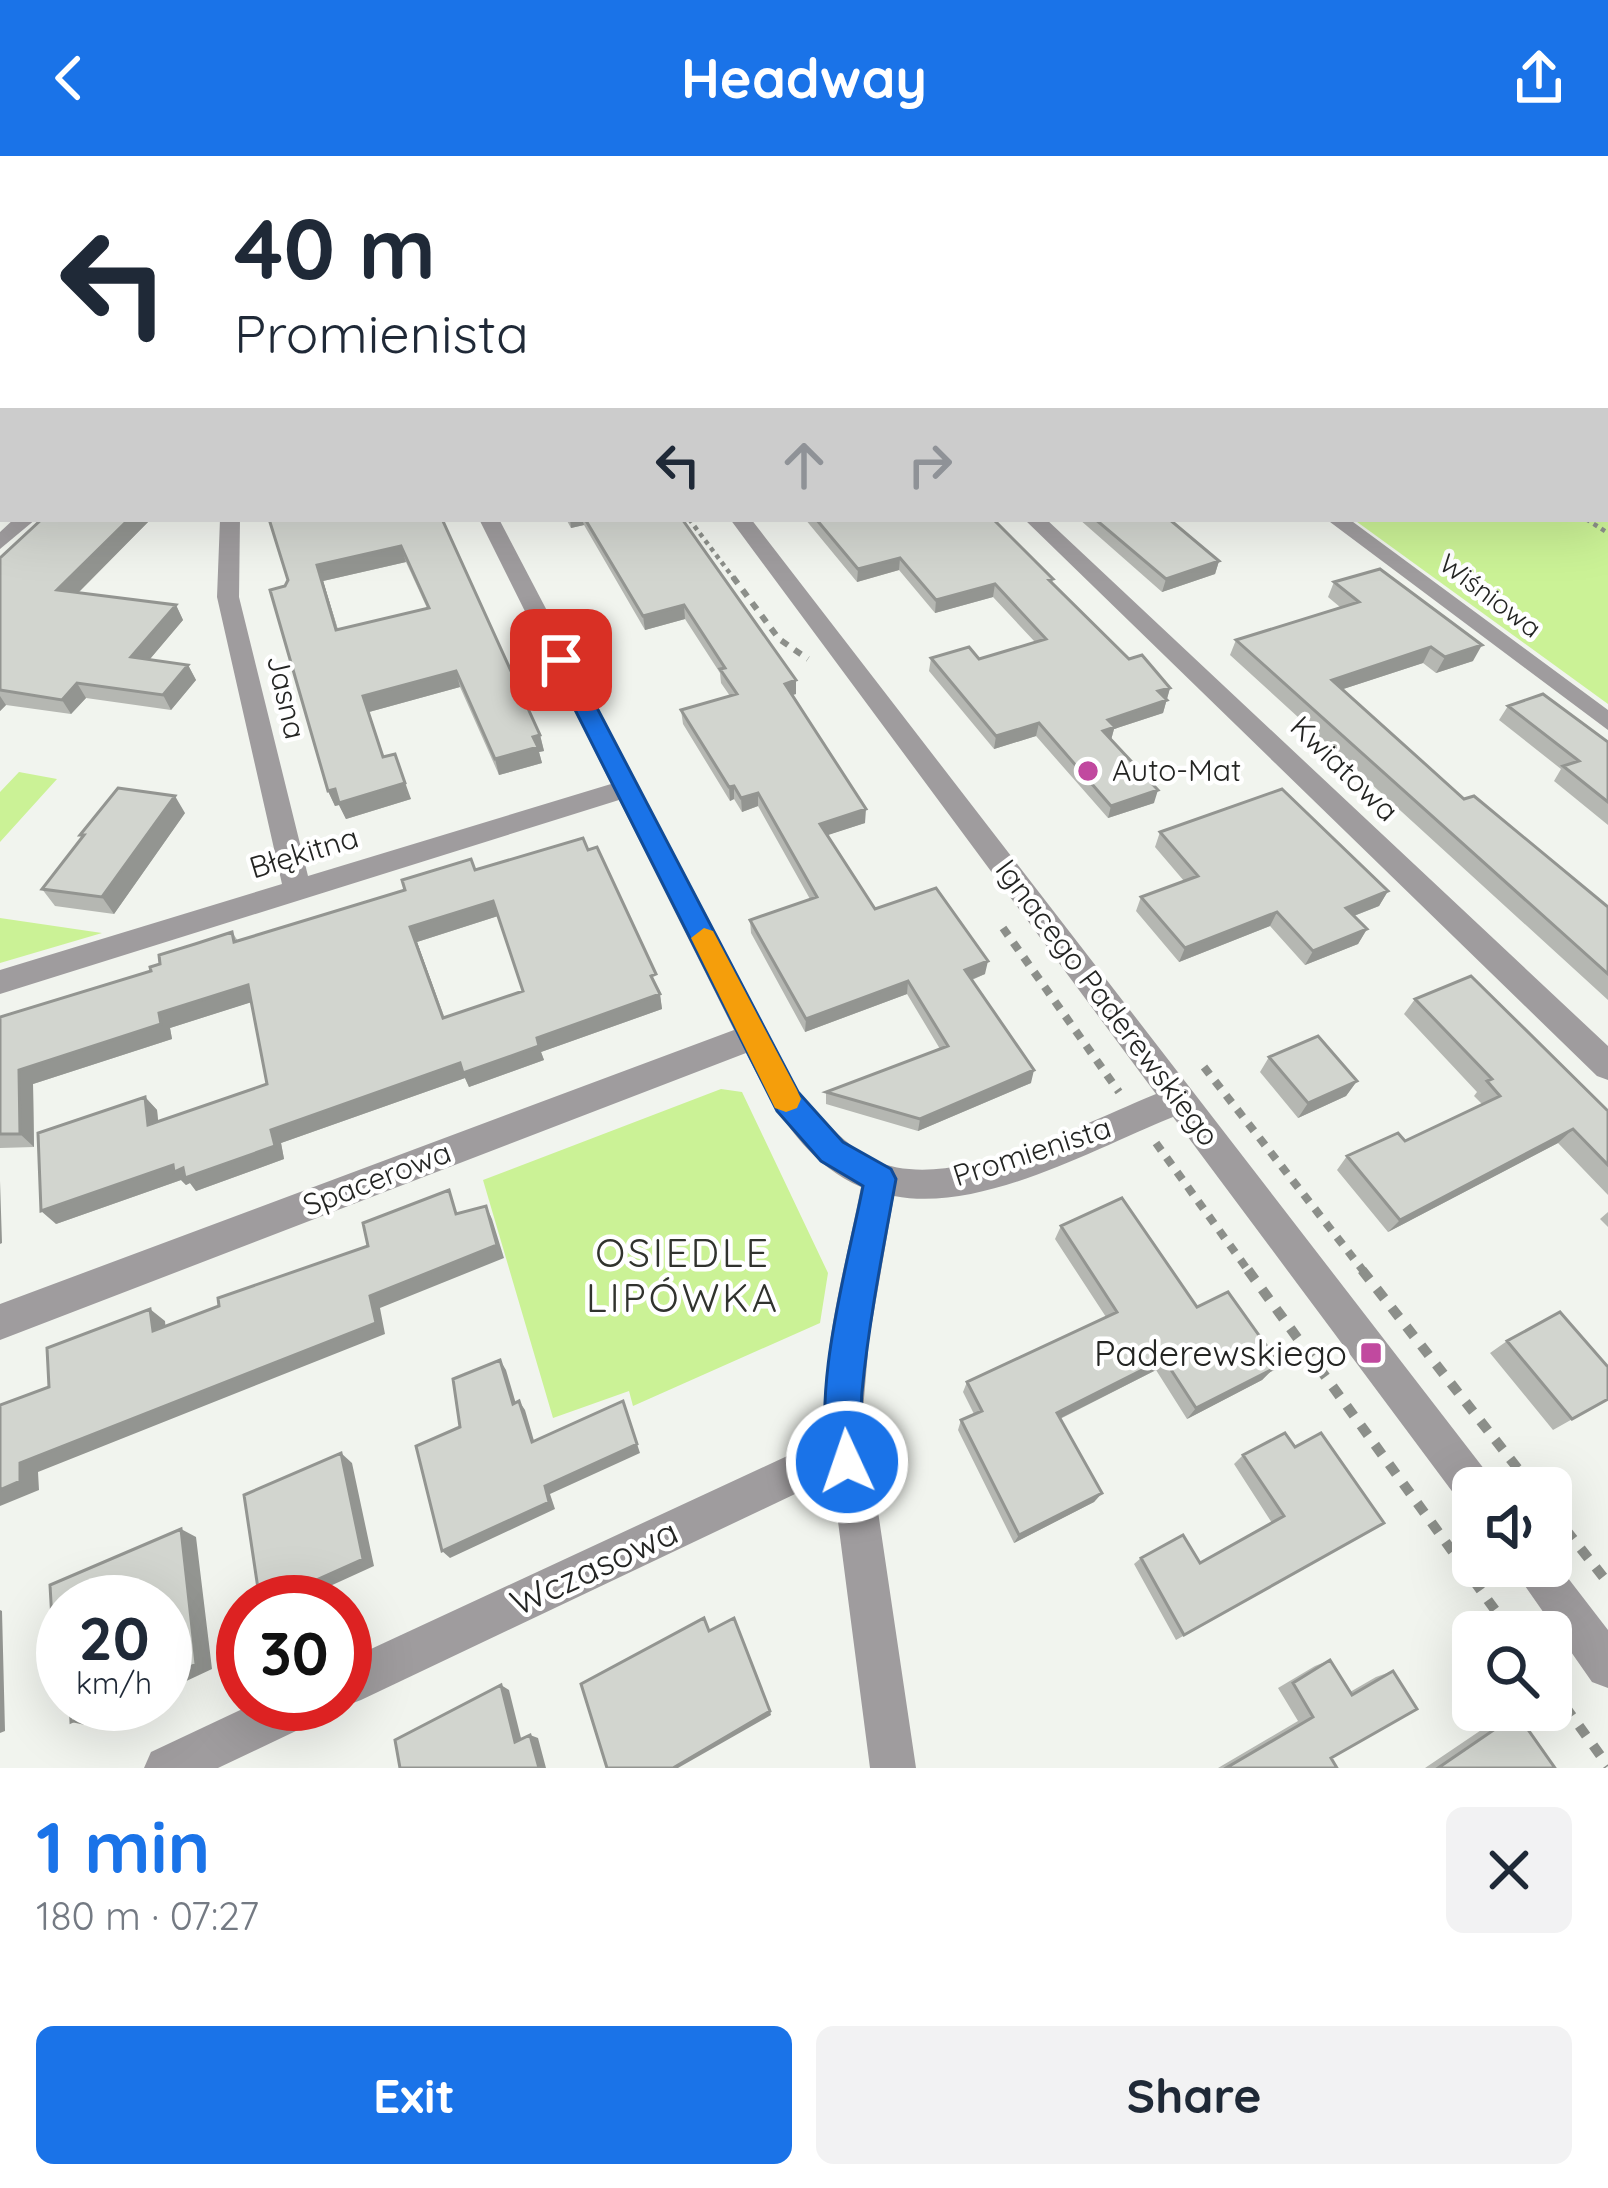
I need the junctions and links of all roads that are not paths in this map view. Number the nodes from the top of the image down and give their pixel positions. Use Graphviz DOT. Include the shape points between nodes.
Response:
graph roads {
  1 [pos="23,522"];
  2 [pos="230,522"];
  3 [pos="491,522"];
  4 [pos="742,522"];
  5 [pos="1037,522"];
  6 [pos="1340,522"];
  7 [pos="0,543"];
  8 [pos="1608,722"];
  9 [pos="627,788"];
  10 [pos="298,890"];
  11 [pos="0,982"];
  12 [pos="754,1036"];
  13 [pos="1608,1066"];
  14 [pos="1180,1100"];
  15 [pos="880,1179"];
  16 [pos="0,1322"];
  17 [pos="847,1462"];
  18 [pos="1458,1467"];
  19 [pos="1548,1587"];
  20 [pos="1608,1666"];
  21 [pos="372,1671"];
  22 [pos="246,1731"];
  23 [pos="167,1768"];
  24 [pos="893,1768"];
  1 -- 7 [label="street"];
  2 -- 10 [label="street, Jasna" via="228,597"];
  3 -- 9 [label="street, Promienista"];
  4 -- 14 [label="street, Ignacego Paderewskiego"];
  5 -- 13 [label="street, Kwiatowa"];
  6 -- 8 [label="street, Wiśniowa"];
  9 -- 10 [label="street, Błękitna"];
  9 -- 12 [label="street, Promienista"];
  10 -- 11 [label="street, Błękitna"];
  12 -- 15 [label="street, Promienista" via="787,1102 832,1152"];
  12 -- 16 [label="street, Spacerowa"];
  14 -- 15 [label="street, Promienista" via="982,1174 929,1184"];
  14 -- 18 [label="street, Ignacego Paderewskiego"];
  15 -- 17 [label="street" via="850,1340 842,1410"];
  17 -- 21 [label="street, Wczasowa" via="812,1465"];
  17 -- 24 [label="street"];
  19 -- 20 [label="street"];
  22 -- 23 [label="street"];
}
